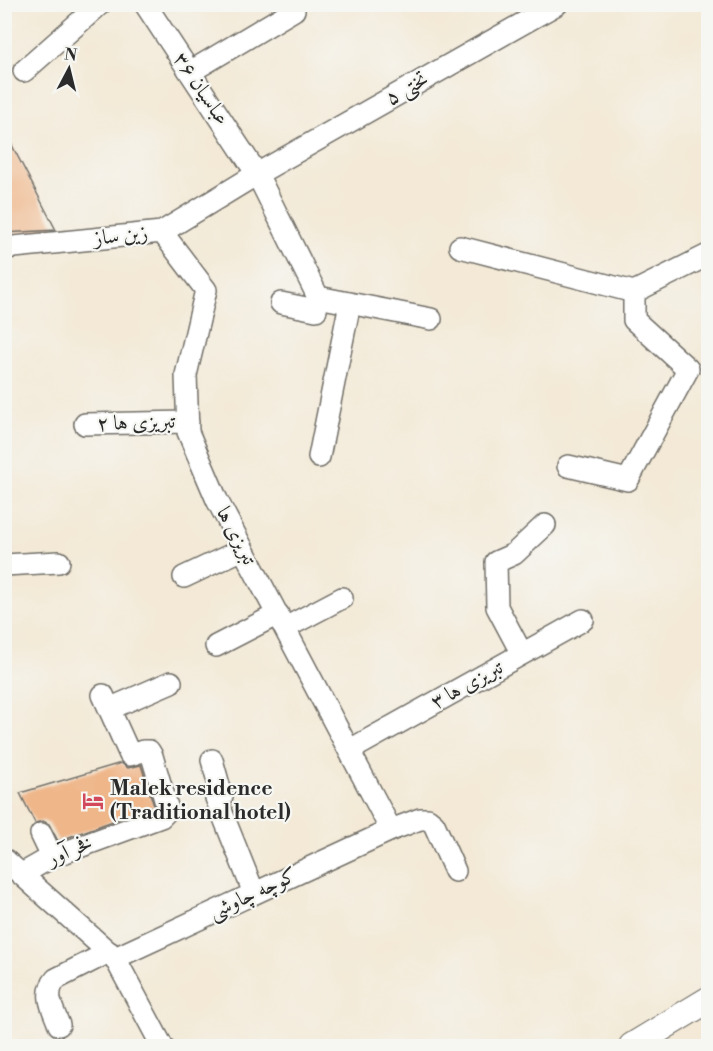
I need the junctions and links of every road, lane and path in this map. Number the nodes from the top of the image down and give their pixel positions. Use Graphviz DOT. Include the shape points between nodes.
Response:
graph roads {
  1 [pos="100,4"];
  2 [pos="145,4"];
  3 [pos="557,4"];
  4 [pos="294,10"];
  5 [pos="24,71"];
  6 [pos="190,72"];
  7 [pos="257,174"];
  8 [pos="162,232"];
  9 [pos="460,247"];
  10 [pos="4,248"];
  11 [pos="708,255"];
  12 [pos="634,292"];
  13 [pos="318,297"];
  14 [pos="280,303"];
  15 [pos="350,303"];
  16 [pos="431,320"];
  17 [pos="188,422"];
  18 [pos="85,424"];
  19 [pos="319,457"];
  20 [pos="568,466"];
  21 [pos="545,525"];
  22 [pos="243,549"];
  23 [pos="59,562"];
  24 [pos="4,565"];
  25 [pos="184,577"];
  26 [pos="342,598"];
  27 [pos="583,620"];
  28 [pos="281,621"];
  29 [pos="216,646"];
  30 [pos="522,654"];
  31 [pos="171,682"];
  32 [pos="350,750"];
  33 [pos="212,760"];
  34 [pos="391,830"];
  35 [pos="41,834"];
  36 [pos="52,857"];
  37 [pos="4,859"];
  38 [pos="455,871"];
  39 [pos="22,874"];
  40 [pos="254,893"];
  41 [pos="112,955"];
  42 [pos="708,1000"];
  43 [pos="59,1025"];
  44 [pos="162,1047"];
  45 [pos="632,1047"];
  1 -- 5 [label="street"];
  2 -- 6 [label="street, عباسیان ۳۶"];
  3 -- 7 [label="street, تختی ۵"];
  4 -- 6 [label="street"];
  6 -- 7 [label="street, عباسیان ۳۶"];
  7 -- 8 [label="street, زین ساز"];
  7 -- 13 [label="street, عباسیان ۳۶"];
  8 -- 10 [label="street, زین ساز"];
  8 -- 17 [label="street, تبریزی ها" via="206,290 186,375"];
  9 -- 12 [label="street"];
  11 -- 12 [label="street"];
  12 -- 20 [label="street" via="634,320 688,369 628,480"];
  13 -- 14 [label="street" via="316,310"];
  13 -- 15 [label="street"];
  15 -- 16 [label="street"];
  15 -- 19 [label="street"];
  17 -- 18 [label="street, تبریزی ها ۲"];
  17 -- 22 [label="street, تبریزی ها" via="188,432 217,500"];
  21 -- 30 [label="street" via="514,554 496,562 496,607"];
  22 -- 25 [label="street"];
  22 -- 28 [label="street, تبریزی ها"];
  23 -- 24 [label="street"];
  26 -- 28 [label="street"];
  27 -- 30 [label="street, تبریزی ها ۳"];
  28 -- 29 [label="street"];
  28 -- 32 [label="street, تبریزی ها"];
  30 -- 32 [label="street, تبریزی ها ۳"];
  31 -- 36 [label="street, فخر آور" via="106,702 130,755 149,751 152,756 168,810 161,817"];
  32 -- 34 [label="street, تبریزی ها"];
  33 -- 40 [label="street" via="222,796 216,798"];
  34 -- 38 [label="street, کوچه چاوشی" via="428,819 434,824"];
  34 -- 40 [label="street, کوچه چاوشی"];
  35 -- 36 [label="street"];
  36 -- 39 [label="street, فخر آور"];
  37 -- 39 [label="street"];
  39 -- 41 [label="street"];
  40 -- 41 [label="street, کوچه چاوشی"];
  41 -- 43 [label="street, کوچه چاوشی" via="56,980 50,987 48,995"];
  41 -- 44 [label="street"];
  42 -- 45 [label="street"];
}
